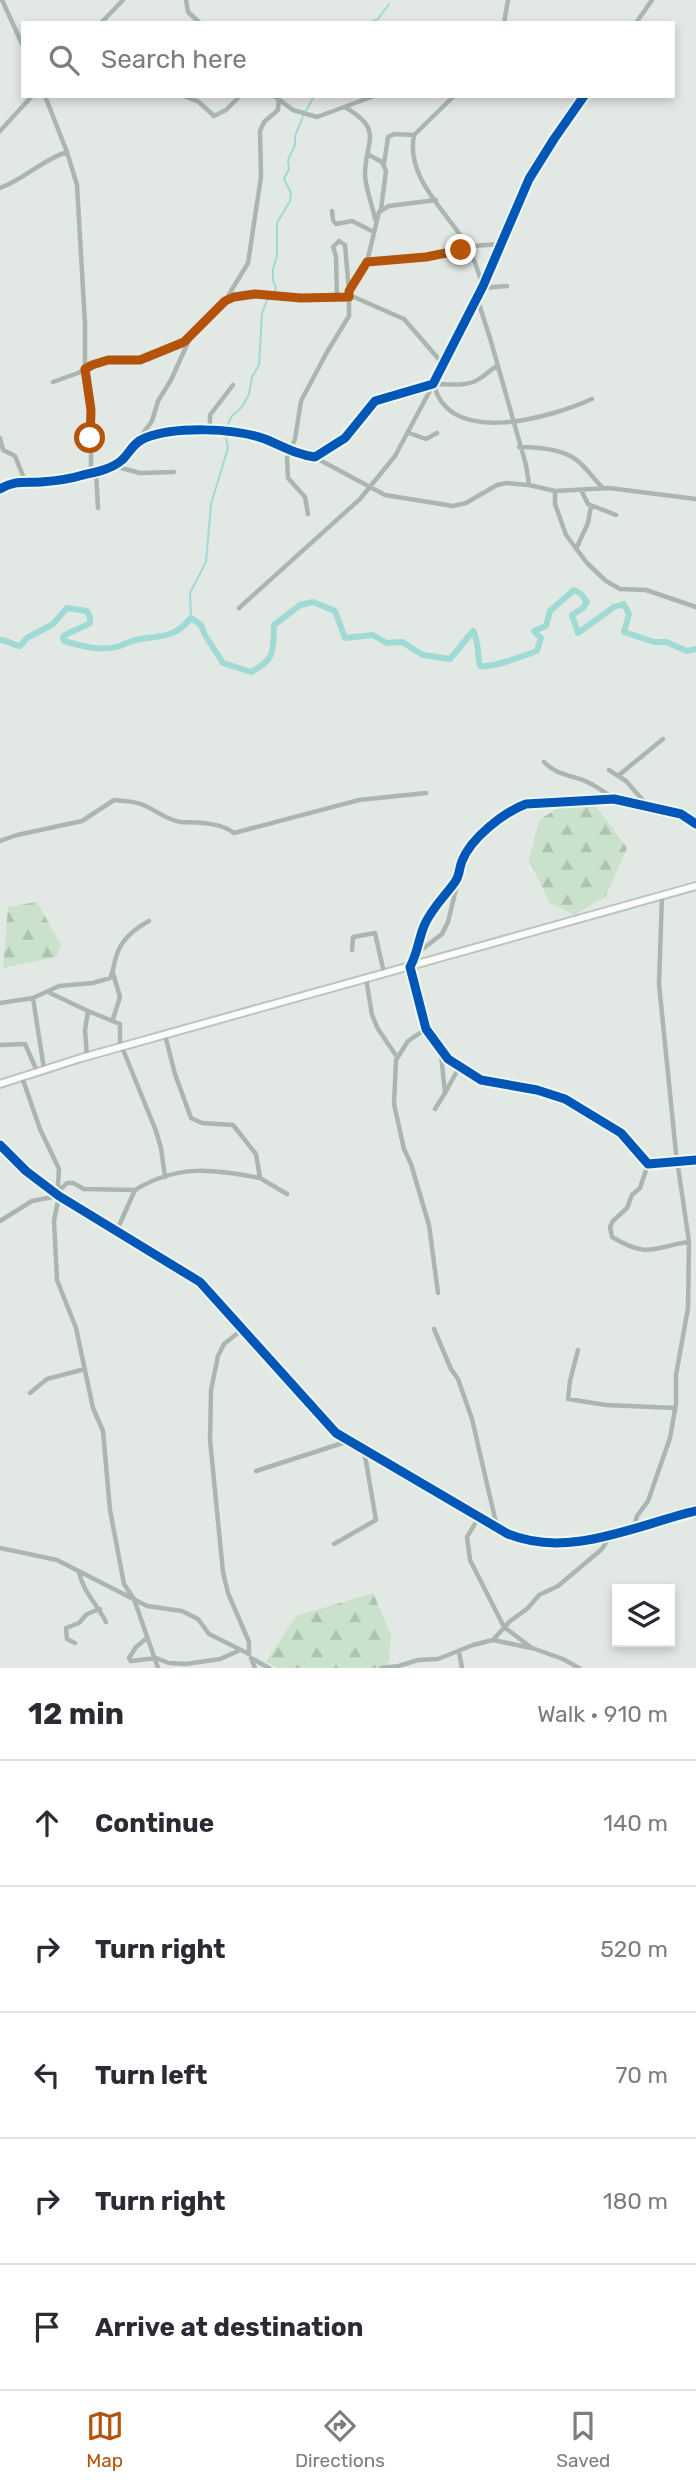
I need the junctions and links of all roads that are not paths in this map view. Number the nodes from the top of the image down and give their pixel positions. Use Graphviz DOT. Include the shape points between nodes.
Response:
graph roads {
  1 [pos="2,0"];
  2 [pos="123,0"];
  3 [pos="186,0"];
  4 [pos="508,0"];
  5 [pos="652,0"];
  6 [pos="103,21"];
  7 [pos="198,21"];
  8 [pos="504,21"];
  9 [pos="637,21"];
  10 [pos="21,42"];
  11 [pos="30,98"];
  12 [pos="46,98"];
  13 [pos="189,98"];
  14 [pos="238,98"];
  15 [pos="277,98"];
  16 [pos="278,98"];
  17 [pos="368,98"];
  18 [pos="452,98"];
  19 [pos="583,98"];
  20 [pos="345,107"];
  21 [pos="0,131"];
  22 [pos="414,135"];
  23 [pos="67,152"];
  24 [pos="369,156"];
  25 [pos="384,164"];
  26 [pos="0,188"];
  27 [pos="436,200"];
  28 [pos="380,210"];
  29 [pos="332,211"];
  30 [pos="376,223"];
  31 [pos="374,233"];
  32 [pos="500,244"];
  33 [pos="468,248"];
  34 [pos="367,262"];
  35 [pos="507,286"];
  36 [pos="482,287"];
  37 [pos="349,294"];
  38 [pos="337,297"];
  39 [pos="476,297"];
  40 [pos="225,301"];
  41 [pos="190,338"];
  42 [pos="444,365"];
  43 [pos="497,366"];
  44 [pos="85,369"];
  45 [pos="53,382"];
  46 [pos="233,384"];
  47 [pos="433,384"];
  48 [pos="592,399"];
  49 [pos="513,422"];
  50 [pos="210,429"];
  51 [pos="409,433"];
  52 [pos="437,433"];
  53 [pos="0,438"];
  54 [pos="136,442"];
  55 [pos="519,447"];
  56 [pos="289,450"];
  57 [pos="315,457"];
  58 [pos="114,466"];
  59 [pos="174,472"];
  60 [pos="93,473"];
  61 [pos="25,481"];
  62 [pos="529,485"];
  63 [pos="371,487"];
  64 [pos="602,488"];
  65 [pos="0,489"];
  66 [pos="581,489"];
  67 [pos="555,491"];
  68 [pos="696,499"];
  69 [pos="590,506"];
  70 [pos="98,508"];
  71 [pos="308,514"];
  72 [pos="616,515"];
  73 [pos="576,549"];
  74 [pos="696,607"];
  75 [pos="239,608"];
  76 [pos="663,739"];
  77 [pos="544,762"];
  78 [pos="609,769"];
  79 [pos="619,775"];
  80 [pos="426,793"];
  81 [pos="614,799"];
  82 [pos="647,805"];
  83 [pos="696,824"];
  84 [pos="0,841"];
  85 [pos="459,876"];
  86 [pos="696,886"];
  87 [pos="662,896"];
  88 [pos="149,921"];
  89 [pos="352,950"];
  90 [pos="417,954"];
  91 [pos="410,967"];
  92 [pos="113,973"];
  93 [pos="384,974"];
  94 [pos="366,978"];
  95 [pos="47,992"];
  96 [pos="33,998"];
  97 [pos="0,1003"];
  98 [pos="88,1011"];
  99 [pos="113,1019"];
  100 [pos="426,1029"];
  101 [pos="165,1035"];
  102 [pos="0,1045"];
  103 [pos="121,1047"];
  104 [pos="441,1053"];
  105 [pos="87,1056"];
  106 [pos="397,1056"];
  107 [pos="461,1069"];
  108 [pos="40,1070"];
  109 [pos="22,1076"];
  110 [pos="0,1084"];
  111 [pos="445,1093"];
  112 [pos="435,1109"];
  113 [pos="0,1144"];
  114 [pos="696,1160"];
  115 [pos="678,1161"];
  116 [pos="648,1164"];
  117 [pos="165,1177"];
  118 [pos="260,1178"];
  119 [pos="135,1190"];
  120 [pos="60,1193"];
  121 [pos="287,1194"];
  122 [pos="0,1221"];
  123 [pos="117,1230"];
  124 [pos="689,1242"];
  125 [pos="438,1293"];
  126 [pos="434,1329"];
  127 [pos="248,1333"];
  128 [pos="578,1350"];
  129 [pos="85,1369"];
  130 [pos="30,1394"];
  131 [pos="676,1408"];
  132 [pos="349,1441"];
  133 [pos="364,1449"];
  134 [pos="256,1471"];
  135 [pos="696,1511"];
  136 [pos="479,1517"];
  137 [pos="497,1527"];
  138 [pos="634,1527"];
  139 [pos="612,1533"];
  140 [pos="334,1544"];
  141 [pos="0,1548"];
  142 [pos="79,1571"];
  143 [pos="134,1599"];
  144 [pos="100,1609"];
  145 [pos="106,1622"];
  146 [pos="504,1627"];
  147 [pos="147,1638"];
  148 [pos="493,1640"];
  149 [pos="75,1643"];
  150 [pos="532,1648"];
  151 [pos="239,1651"];
  152 [pos="459,1651"];
  153 [pos="250,1656"];
  154 [pos="156,1658"];
  155 [pos="413,1661"];
  156 [pos="158,1668"];
  157 [pos="255,1668"];
  158 [pos="269,1668"];
  159 [pos="381,1668"];
  160 [pos="416,1668"];
  161 [pos="462,1668"];
  162 [pos="579,1668"];
  1 -- 10 [label="street"];
  2 -- 6 [label="street"];
  3 -- 7 [label="street" via="188,12"];
  4 -- 8 [label="street"];
  5 -- 9 [label="street"];
  11 -- 21 [label="street"];
  12 -- 23 [label="street"];
  13 -- 14 [label="street" via="214,116"];
  15 -- 40 [label="street" via="278,110 260,131 261,177 250,258"];
  16 -- 20 [label="street" via="293,110 317,117"];
  17 -- 20 [label="street"];
  18 -- 22 [label="street"];
  19 -- 32 [label="street" via="535,170"];
  20 -- 24 [label="street" via="366,122"];
  22 -- 25 [label="street" via="388,137"];
  22 -- 27 [label="street" via="414,165"];
  23 -- 26 [label="street"];
  23 -- 44 [label="street" via="77,193"];
  24 -- 25 [label="street"];
  24 -- 30 [label="street" via="366,188"];
  25 -- 28 [label="street"];
  27 -- 28 [label="street"];
  27 -- 33 [label="street"];
  28 -- 30 [label="street"];
  29 -- 31 [label="street" via="337,224 352,220"];
  30 -- 31 [label="street"];
  31 -- 34 [label="street"];
  32 -- 33 [label="street"];
  32 -- 36 [label="street"];
  33 -- 34 [label="street"];
  33 -- 36 [label="street"];
  34 -- 37 [label="street"];
  35 -- 36 [label="street"];
  36 -- 39 [label="street"];
  37 -- 38 [label="street"];
  37 -- 38 [label="street" via="345,245 340,241 333,247"];
  37 -- 42 [label="street" via="404,319"];
  37 -- 56 [label="street" via="349,316 301,401"];
  38 -- 40 [label="street" via="255,294"];
  39 -- 42 [label="street"];
  39 -- 43 [label="street"];
  40 -- 41 [label="street"];
  41 -- 44 [label="street" via="140,360 108,360"];
  41 -- 54 [label="street" via="152,421"];
  42 -- 47 [label="street"];
  43 -- 47 [label="street" via="479,380"];
  43 -- 49 [label="street"];
  44 -- 45 [label="street"];
  44 -- 60 [label="street"];
  46 -- 50 [label="street" via="210,415"];
  47 -- 49 [label="street" via="441,402 460,417 475,422"];
  47 -- 51 [label="street"];
  47 -- 57 [label="street" via="375,401 349,434"];
  48 -- 49 [label="street"];
  49 -- 55 [label="street"];
  50 -- 54 [label="street" via="148,436"];
  50 -- 56 [label="street" via="264,439"];
  51 -- 52 [label="street" via="426,439"];
  51 -- 63 [label="street"];
  53 -- 61 [label="street" via="1,447 15,456"];
  54 -- 58 [label="street"];
  55 -- 62 [label="street"];
  55 -- 64 [label="street" via="568,455"];
  56 -- 57 [label="street"];
  56 -- 71 [label="street" via="287,475 305,497"];
  57 -- 63 [label="street"];
  58 -- 59 [label="street" via="140,473"];
  58 -- 60 [label="street"];
  60 -- 61 [label="street"];
  60 -- 70 [label="street"];
  61 -- 65 [label="street"];
  62 -- 63 [label="street" via="501,483 453,506 390,496"];
  62 -- 67 [label="street"];
  63 -- 75 [label="street"];
  64 -- 66 [label="street"];
  64 -- 68 [label="street"];
  66 -- 67 [label="street"];
  66 -- 69 [label="street"];
  67 -- 73 [label="street" via="566,535"];
  69 -- 72 [label="street"];
  69 -- 73 [label="street"];
  73 -- 74 [label="street" via="613,587 646,590"];
  76 -- 79 [label="street"];
  77 -- 81 [label="street"];
  78 -- 79 [label="street"];
  79 -- 82 [label="street"];
  80 -- 84 [label="street" via="359,800 233,833 201,822 179,822 141,804 114,800 82,821"];
  81 -- 82 [label="street"];
  81 -- 85 [label="street" via="515,808 480,835 461,861"];
  82 -- 83 [label="street" via="681,814"];
  85 -- 90 [label="street" via="426,923"];
  85 -- 90 [label="street" via="442,934"];
  86 -- 87 [label="street"];
  87 -- 91 [label="street"];
  87 -- 115 [label="street" via="659,984"];
  88 -- 92 [label="street" via="121,945"];
  89 -- 93 [label="street" via="353,937 375,933"];
  90 -- 91 [label="street"];
  91 -- 93 [label="street"];
  91 -- 100 [label="street"];
  92 -- 95 [label="street" via="103,981 59,986"];
  92 -- 99 [label="street" via="120,997"];
  93 -- 94 [label="street"];
  94 -- 101 [label="street"];
  94 -- 106 [label="street" via="372,1015"];
  95 -- 96 [label="street"];
  95 -- 98 [label="street"];
  96 -- 97 [label="street"];
  96 -- 108 [label="street"];
  98 -- 99 [label="street"];
  98 -- 105 [label="street"];
  99 -- 103 [label="street" via="121,1027"];
  100 -- 104 [label="street"];
  100 -- 106 [label="street"];
  101 -- 103 [label="street"];
  101 -- 118 [label="street" via="191,1118 233,1125 256,1154"];
  102 -- 108 [label="street" via="25,1044"];
  103 -- 105 [label="street"];
  103 -- 117 [label="street" via="156,1131"];
  104 -- 107 [label="street"];
  104 -- 111 [label="street"];
  105 -- 108 [label="street"];
  106 -- 125 [label="street" via="394,1104 429,1225"];
  107 -- 111 [label="street"];
  107 -- 116 [label="street" via="481,1080 565,1099 621,1133"];
  108 -- 109 [label="street"];
  109 -- 110 [label="street"];
  109 -- 120 [label="street" via="59,1169"];
  111 -- 112 [label="street"];
  113 -- 120 [label="street" via="26,1171"];
  114 -- 115 [label="street"];
  115 -- 116 [label="street"];
  115 -- 124 [label="street"];
  116 -- 124 [label="street" via="628,1208 610,1227 612,1237 650,1251"];
  117 -- 118 [label="street" via="189,1170 216,1170"];
  117 -- 119 [label="street"];
  118 -- 121 [label="street"];
  119 -- 120 [label="street" via="84,1189 74,1183"];
  119 -- 123 [label="street"];
  120 -- 122 [label="street" via="32,1201"];
  120 -- 123 [label="street"];
  120 -- 129 [label="street" via="54,1221 57,1280 76,1328"];
  123 -- 127 [label="street" via="200,1282"];
  124 -- 131 [label="street" via="687,1322 676,1375"];
  126 -- 137 [label="street" via="472,1419"];
  127 -- 132 [label="street" via="328,1426"];
  127 -- 153 [label="street" via="239,1332 218,1356 209,1430 223,1572"];
  128 -- 131 [label="street" via="568,1399"];
  129 -- 130 [label="street" via="47,1379"];
  129 -- 143 [label="street" via="103,1431 110,1510 124,1584"];
  131 -- 138 [label="street" via="663,1462"];
  132 -- 133 [label="street"];
  132 -- 134 [label="street"];
  133 -- 136 [label="street"];
  133 -- 140 [label="street" via="377,1518"];
  135 -- 138 [label="street"];
  136 -- 137 [label="street"];
  136 -- 146 [label="street" via="468,1534 469,1556"];
  137 -- 139 [label="street" via="518,1538 553,1544"];
  138 -- 139 [label="street"];
  139 -- 146 [label="street" via="602,1549"];
  141 -- 142 [label="street" via="43,1556"];
  142 -- 143 [label="street"];
  142 -- 144 [label="street" via="85,1590"];
  143 -- 147 [label="street"];
  143 -- 151 [label="street" via="192,1616 205,1632"];
  144 -- 145 [label="street"];
  144 -- 149 [label="street" via="66,1628 67,1639"];
  146 -- 148 [label="street"];
  146 -- 150 [label="street"];
  147 -- 154 [label="street"];
  147 -- 154 [label="street" via="129,1660"];
  148 -- 150 [label="street"];
  148 -- 152 [label="street"];
  150 -- 162 [label="street"];
  151 -- 153 [label="street"];
  151 -- 154 [label="street" via="186,1664"];
  152 -- 155 [label="street"];
  152 -- 161 [label="street"];
  153 -- 157 [label="street"];
  153 -- 158 [label="street"];
  154 -- 156 [label="street"];
  155 -- 159 [label="street"];
  155 -- 160 [label="street"];
}
